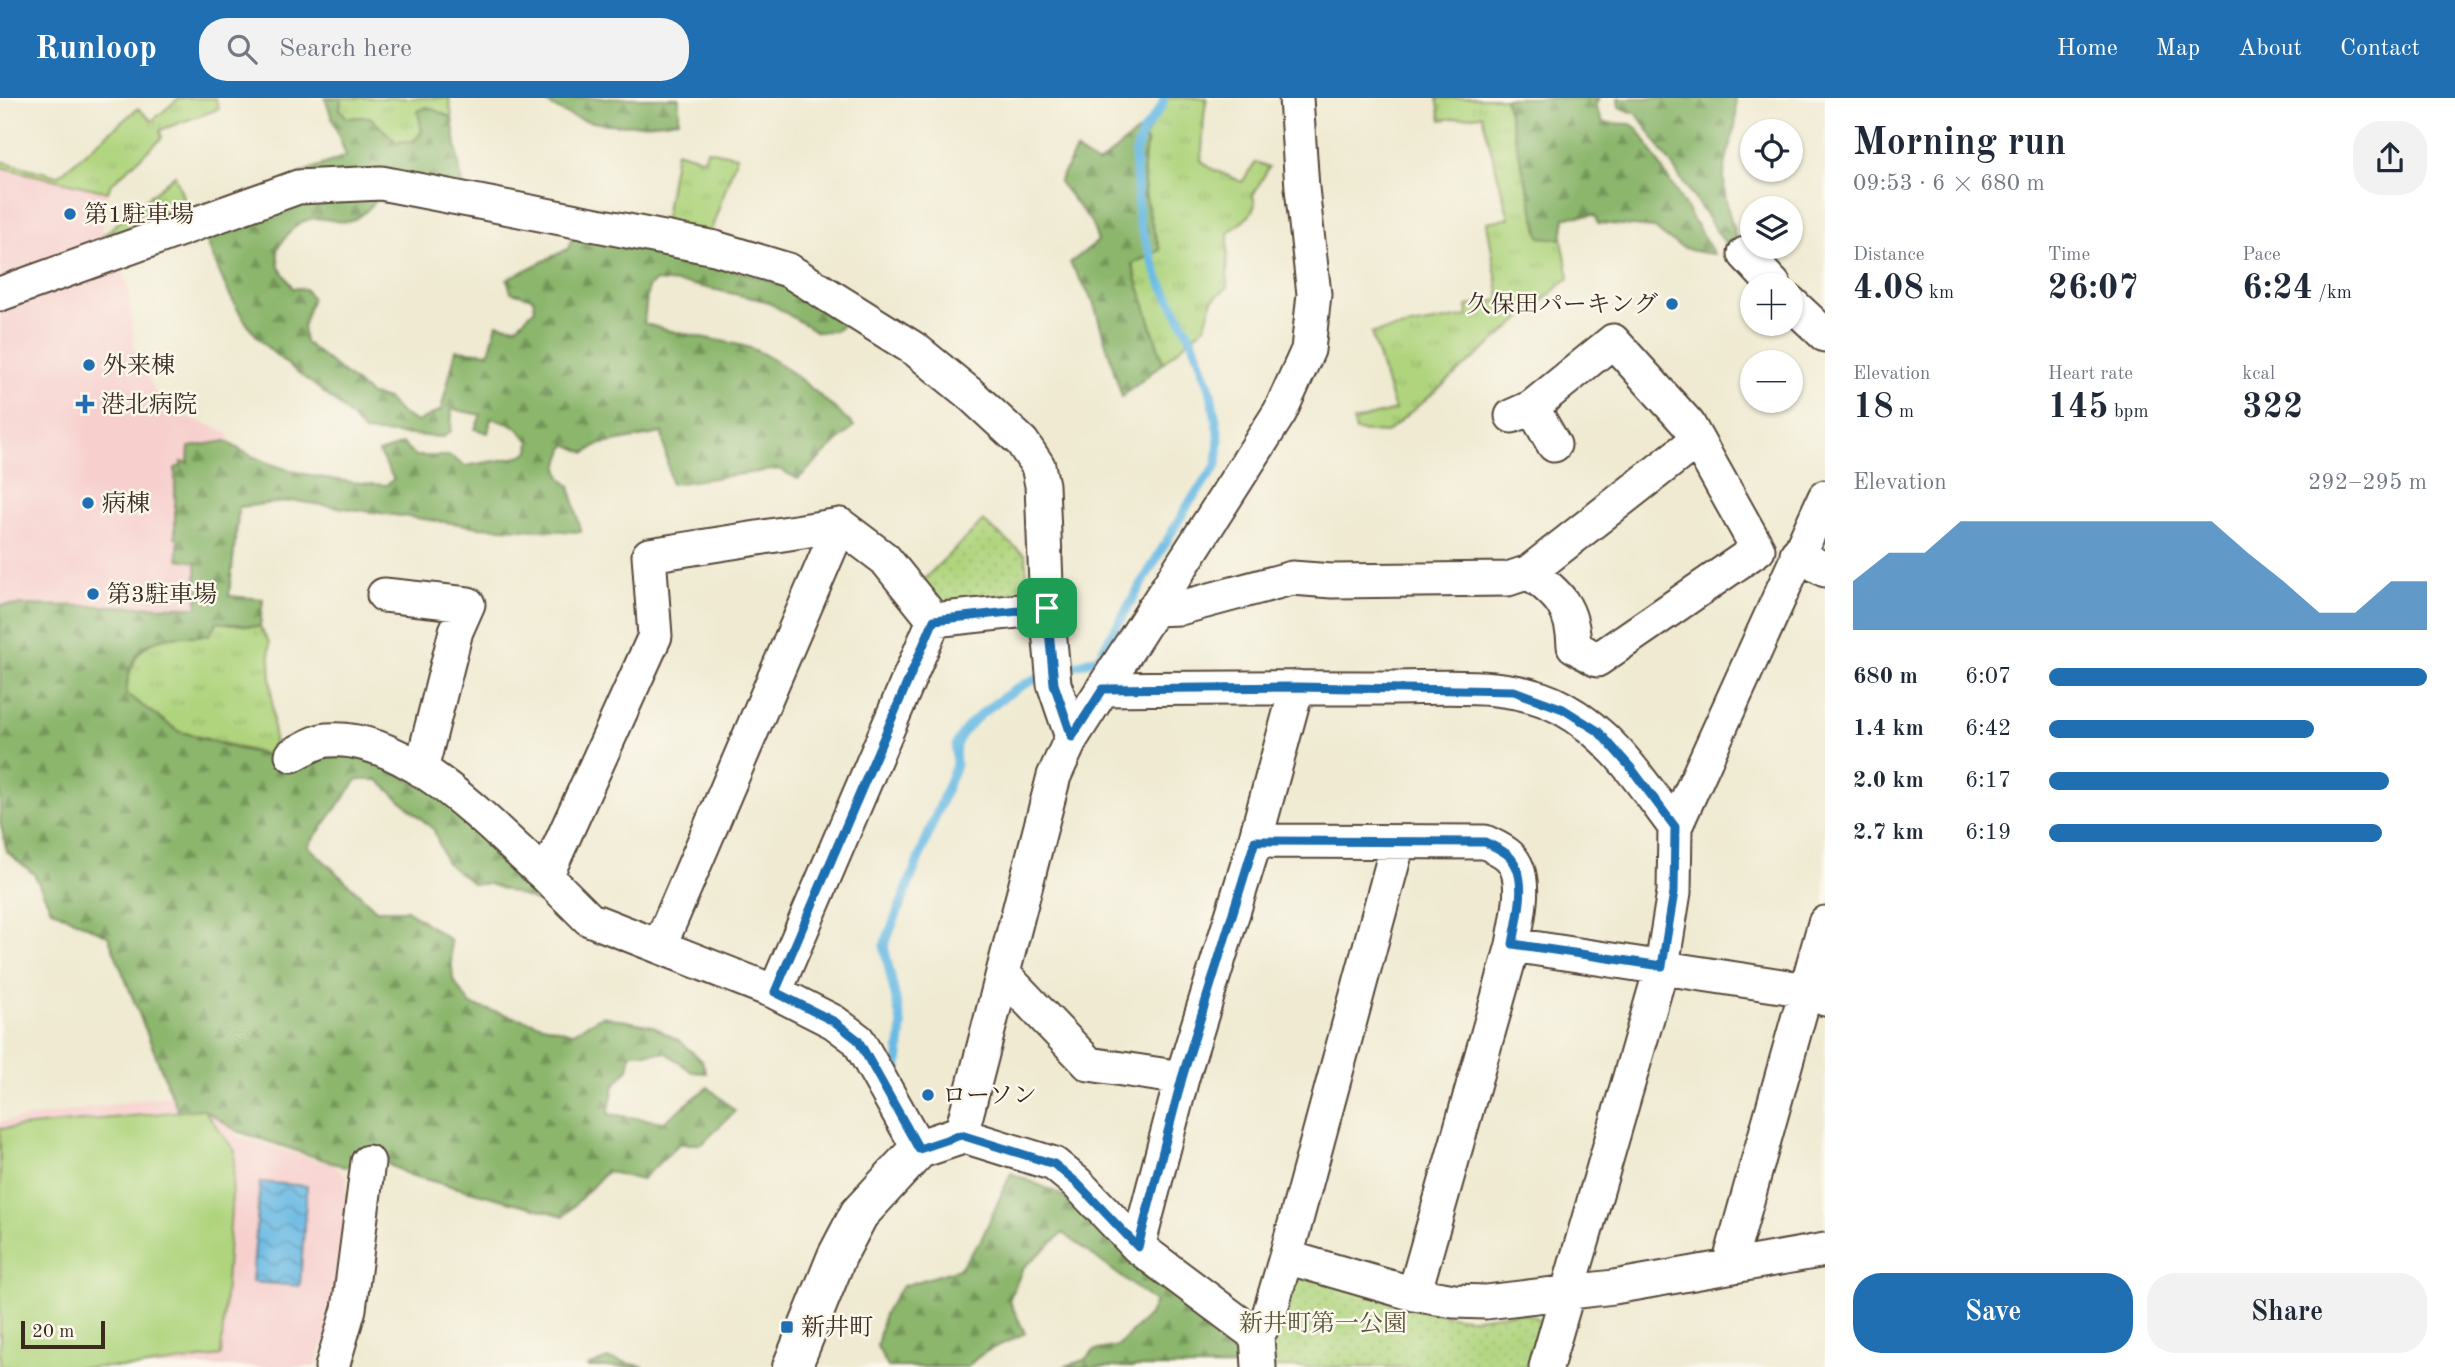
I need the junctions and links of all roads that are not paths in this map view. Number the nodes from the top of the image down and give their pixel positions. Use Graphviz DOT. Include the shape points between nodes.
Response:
graph roads {
  1 [pos="1296,98"];
  2 [pos="1750,259"];
  3 [pos="1763,273"];
  4 [pos="0,295"];
  5 [pos="1803,314"];
  6 [pos="1825,335"];
  7 [pos="1696,441"];
  8 [pos="1554,444"];
  9 [pos="1825,498"];
  10 [pos="840,525"];
  11 [pos="1797,554"];
  12 [pos="1825,570"];
  13 [pos="1529,572"];
  14 [pos="384,595"];
  15 [pos="1047,608"];
  16 [pos="1153,609"];
  17 [pos="934,620"];
  18 [pos="1297,687"];
  19 [pos="1103,689"];
  20 [pos="1072,737"];
  21 [pos="292,755"];
  22 [pos="421,770"];
  23 [pos="1675,827"];
  24 [pos="1255,841"];
  25 [pos="1398,843"];
  26 [pos="546,876"];
  27 [pos="1825,923"];
  28 [pos="660,944"];
  29 [pos="1513,944"];
  30 [pos="1662,966"];
  31 [pos="1003,974"];
  32 [pos="775,992"];
  33 [pos="1817,995"];
  34 [pos="1182,1078"];
  35 [pos="961,1135"];
  36 [pos="919,1149"];
  37 [pos="368,1162"];
  38 [pos="1138,1247"];
  39 [pos="1825,1250"];
  40 [pos="1286,1257"];
  41 [pos="1729,1265"];
  42 [pos="1566,1292"];
  43 [pos="1414,1294"];
  44 [pos="1258,1351"];
  45 [pos="332,1367"];
  46 [pos="792,1367"];
  47 [pos="1546,1367"];
  1 -- 16 [label="street" via="1314,293 1308,350 1280,412"];
  2 -- 3 [label="street"];
  4 -- 15 [label="street" via="298,187 381,183 715,248 788,270 916,350 1022,442 1038,466 1042,485"];
  5 -- 6 [label="street"];
  7 -- 8 [label="street" via="1688,424 1612,341 1522,412"];
  7 -- 13 [label="street"];
  7 -- 13 [label="street" via="1758,548 1597,660 1574,646 1573,620 1553,590"];
  9 -- 11 [label="street"];
  10 -- 17 [label="street" via="884,559"];
  10 -- 26 [label="street" via="649,555 655,636"];
  10 -- 28 [label="street"];
  11 -- 12 [label="street"];
  11 -- 23 [label="street"];
  13 -- 16 [label="street" via="1508,579 1292,578 1180,608"];
  14 -- 22 [label="street" via="468,604 456,631"];
  15 -- 17 [label="street"];
  15 -- 20 [label="street" via="1054,684"];
  16 -- 19 [label="street"];
  17 -- 32 [label="street"];
  18 -- 19 [label="street"];
  18 -- 23 [label="street" via="1514,691 1550,702 1598,731"];
  18 -- 24 [label="street"];
  19 -- 20 [label="street"];
  20 -- 31 [label="street" via="1055,776"];
  21 -- 22 [label="street" via="325,740 357,742 396,754"];
  22 -- 26 [label="street"];
  23 -- 30 [label="street" via="1674,892"];
  24 -- 25 [label="street"];
  24 -- 34 [label="street"];
  25 -- 29 [label="street" via="1485,842 1508,855 1518,868 1520,899"];
  25 -- 40 [label="street"];
  26 -- 28 [label="street" via="589,919"];
  27 -- 33 [label="street"];
  28 -- 32 [label="street"];
  29 -- 30 [label="street"];
  29 -- 43 [label="street"];
  30 -- 33 [label="street"];
  30 -- 42 [label="street"];
  31 -- 34 [label="street" via="1089,1065"];
  31 -- 35 [label="street"];
  32 -- 36 [label="street" via="835,1022 858,1040"];
  33 -- 41 [label="street"];
  34 -- 38 [label="street"];
  35 -- 36 [label="street"];
  35 -- 38 [label="street" via="1054,1164"];
  36 -- 46 [label="street" via="859,1214 817,1301"];
  37 -- 45 [label="street" via="349,1309"];
  38 -- 44 [label="street"];
  39 -- 41 [label="street"];
  40 -- 43 [label="street"];
  40 -- 44 [label="street"];
  41 -- 42 [label="street"];
  42 -- 43 [label="street" via="1486,1303"];
  42 -- 47 [label="street"];
}
